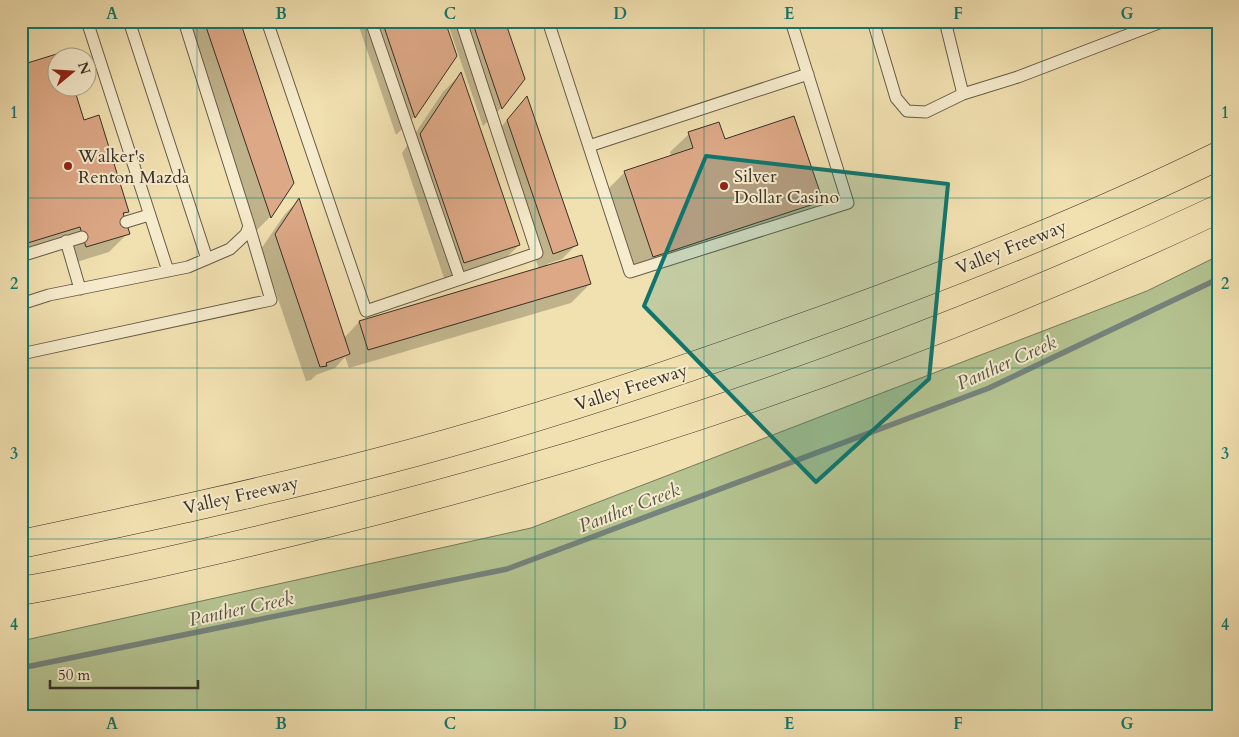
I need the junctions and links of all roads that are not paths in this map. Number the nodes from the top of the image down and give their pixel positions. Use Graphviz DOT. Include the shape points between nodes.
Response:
graph roads {
  1 [pos="28,21"];
  2 [pos="87,21"];
  3 [pos="129,21"];
  4 [pos="184,21"];
  5 [pos="267,21"];
  6 [pos="371,21"];
  7 [pos="461,21"];
  8 [pos="548,21"];
  9 [pos="791,21"];
  10 [pos="873,21"];
  11 [pos="945,21"];
  12 [pos="1164,21"];
  13 [pos="21,23"];
  14 [pos="808,74"];
  15 [pos="963,94"];
  16 [pos="589,146"];
  17 [pos="1218,156"];
  18 [pos="1218,209"];
  19 [pos="150,215"];
  20 [pos="126,222"];
  21 [pos="249,226"];
  22 [pos="1218,227"];
  23 [pos="82,236"];
  24 [pos="66,241"];
  25 [pos="21,256"];
  26 [pos="207,259"];
  27 [pos="168,271"];
  28 [pos="460,279"];
  29 [pos="80,289"];
  30 [pos="22,300"];
  31 [pos="21,354"];
  32 [pos="21,544"];
  33 [pos="21,591"];
  34 [pos="21,609"];
  1 -- 13 [label="lane"];
  2 -- 19 [label="lane"];
  3 -- 26 [label="lane"];
  4 -- 21 [label="lane"];
  5 -- 28 [label="lane" via="366,310"];
  6 -- 28 [label="lane"];
  7 -- 28 [label="lane" via="537,253"];
  8 -- 16 [label="lane"];
  9 -- 14 [label="lane"];
  10 -- 15 [label="lane" via="896,98 908,111 926,112"];
  11 -- 15 [label="lane"];
  12 -- 15 [label="lane" via="1018,78"];
  14 -- 16 [label="lane"];
  14 -- 16 [label="lane" via="848,203 630,272"];
  17 -- 32 [label="highway, Valley Freeway" via="1117,204 877,301 639,386 387,460 261,492"];
  18 -- 33 [label="highway" via="995,306 824,372 635,436 471,485 237,546"];
  19 -- 20 [label="lane"];
  19 -- 27 [label="lane"];
  21 -- 26 [label="lane" via="246,234 230,248"];
  21 -- 31 [label="lane" via="271,300"];
  22 -- 34 [label="highway" via="976,330 808,394 650,448 419,516 267,556"];
  23 -- 24 [label="lane"];
  24 -- 25 [label="lane"];
  24 -- 29 [label="lane"];
  26 -- 27 [label="lane"];
  27 -- 29 [label="lane"];
  29 -- 30 [label="lane"];
}
